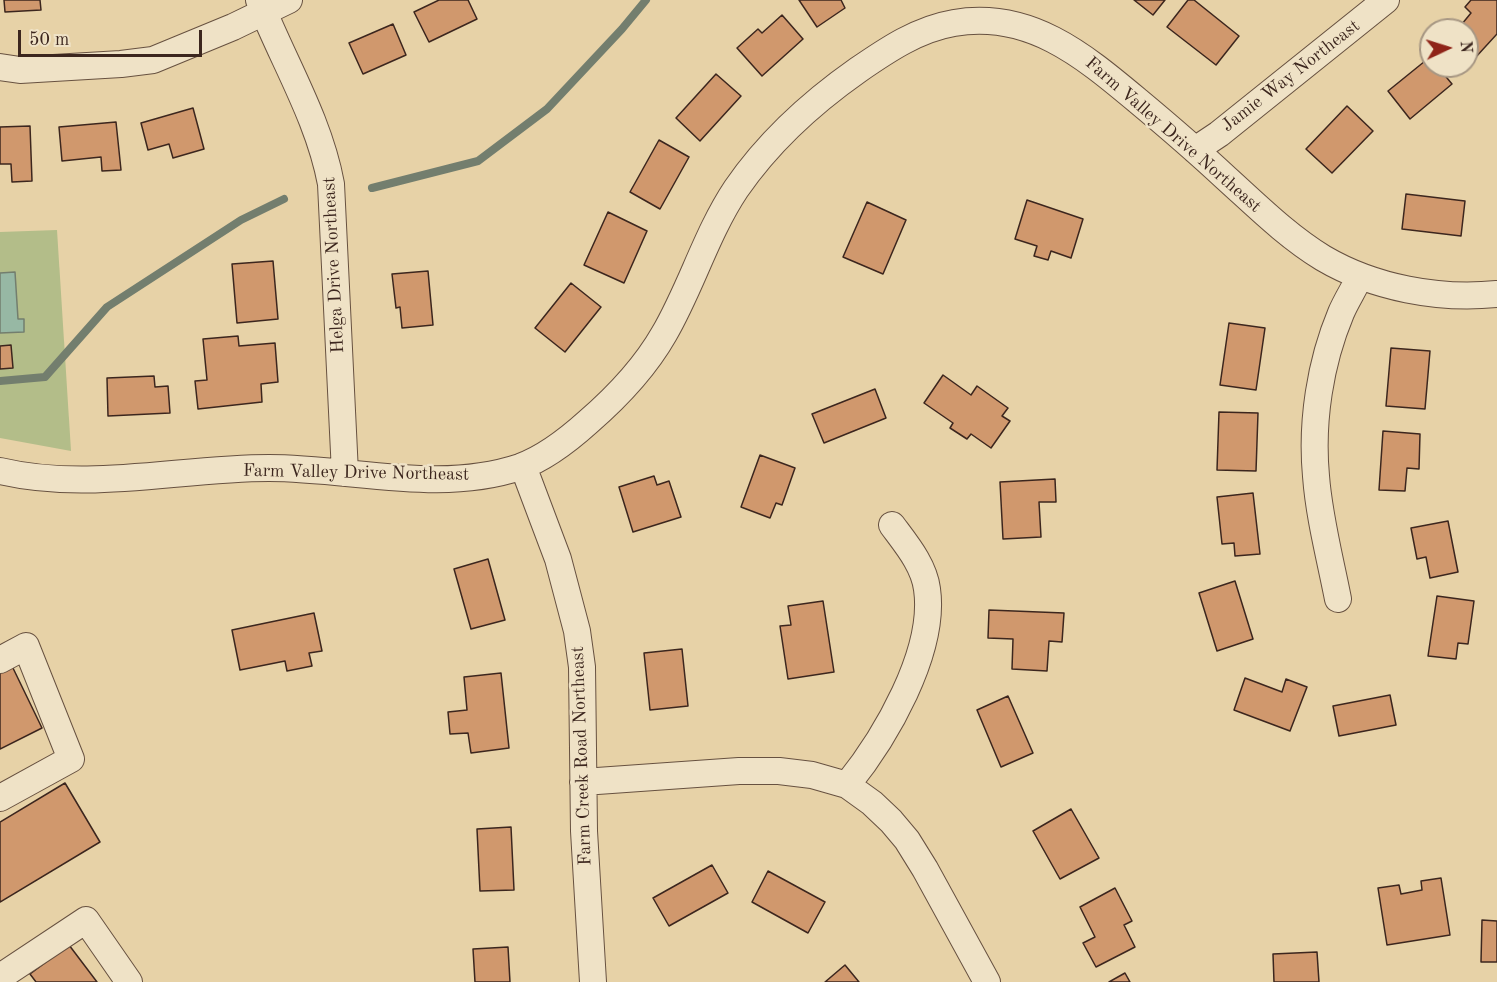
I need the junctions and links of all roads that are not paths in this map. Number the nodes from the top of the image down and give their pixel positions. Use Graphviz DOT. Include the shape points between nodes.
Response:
graph roads {
  1 [pos="289,0"];
  2 [pos="1386,0"];
  3 [pos="261,6"];
  4 [pos="0,67"];
  5 [pos="1196,150"];
  6 [pos="1360,276"];
  7 [pos="1497,294"];
  8 [pos="523,466"];
  9 [pos="0,471"];
  10 [pos="345,473"];
  11 [pos="892,525"];
  12 [pos="1338,599"];
  13 [pos="0,660"];
  14 [pos="583,782"];
  15 [pos="847,785"];
  16 [pos="0,798"];
  17 [pos="0,980"];
  18 [pos="129,982"];
  19 [pos="593,982"];
  20 [pos="987,982"];
  1 -- 3 [label="street"];
  2 -- 5 [label="street, Jamie Way Northeast"];
  3 -- 4 [label="street" via="186,48 153,60 20,70"];
  3 -- 10 [label="street, Helga Drive Northeast" via="317,131 331,184"];
  5 -- 6 [label="street, Farm Valley Drive Northeast" via="1288,235 1325,260"];
  5 -- 8 [label="street, Farm Valley Drive Northeast" via="1089,60 1034,31 980,21 954,23 906,39 827,93 779,135 733,194 667,329 633,380 579,430"];
  6 -- 7 [label="street, Farm Valley Drive Northeast" via="1420,292"];
  6 -- 12 [label="street" via="1330,344 1321,378 1315,438 1318,495"];
  8 -- 10 [label="street, Farm Valley Drive Northeast" via="483,476 443,479"];
  8 -- 14 [label="street, Farm Creek Road Northeast" via="558,559 577,631 582,678"];
  9 -- 10 [label="street, Farm Valley Drive Northeast" via="69,480 270,468"];
  11 -- 15 [label="street" via="915,557 927,587 923,641 902,701 864,765"];
  13 -- 16 [label="street" via="26,646 71,759"];
  14 -- 15 [label="street" via="779,771"];
  14 -- 19 [label="street, Farm Creek Road Northeast"];
  15 -- 20 [label="street" via="872,803 907,840"];
  17 -- 18 [label="street" via="86,920"];
}
